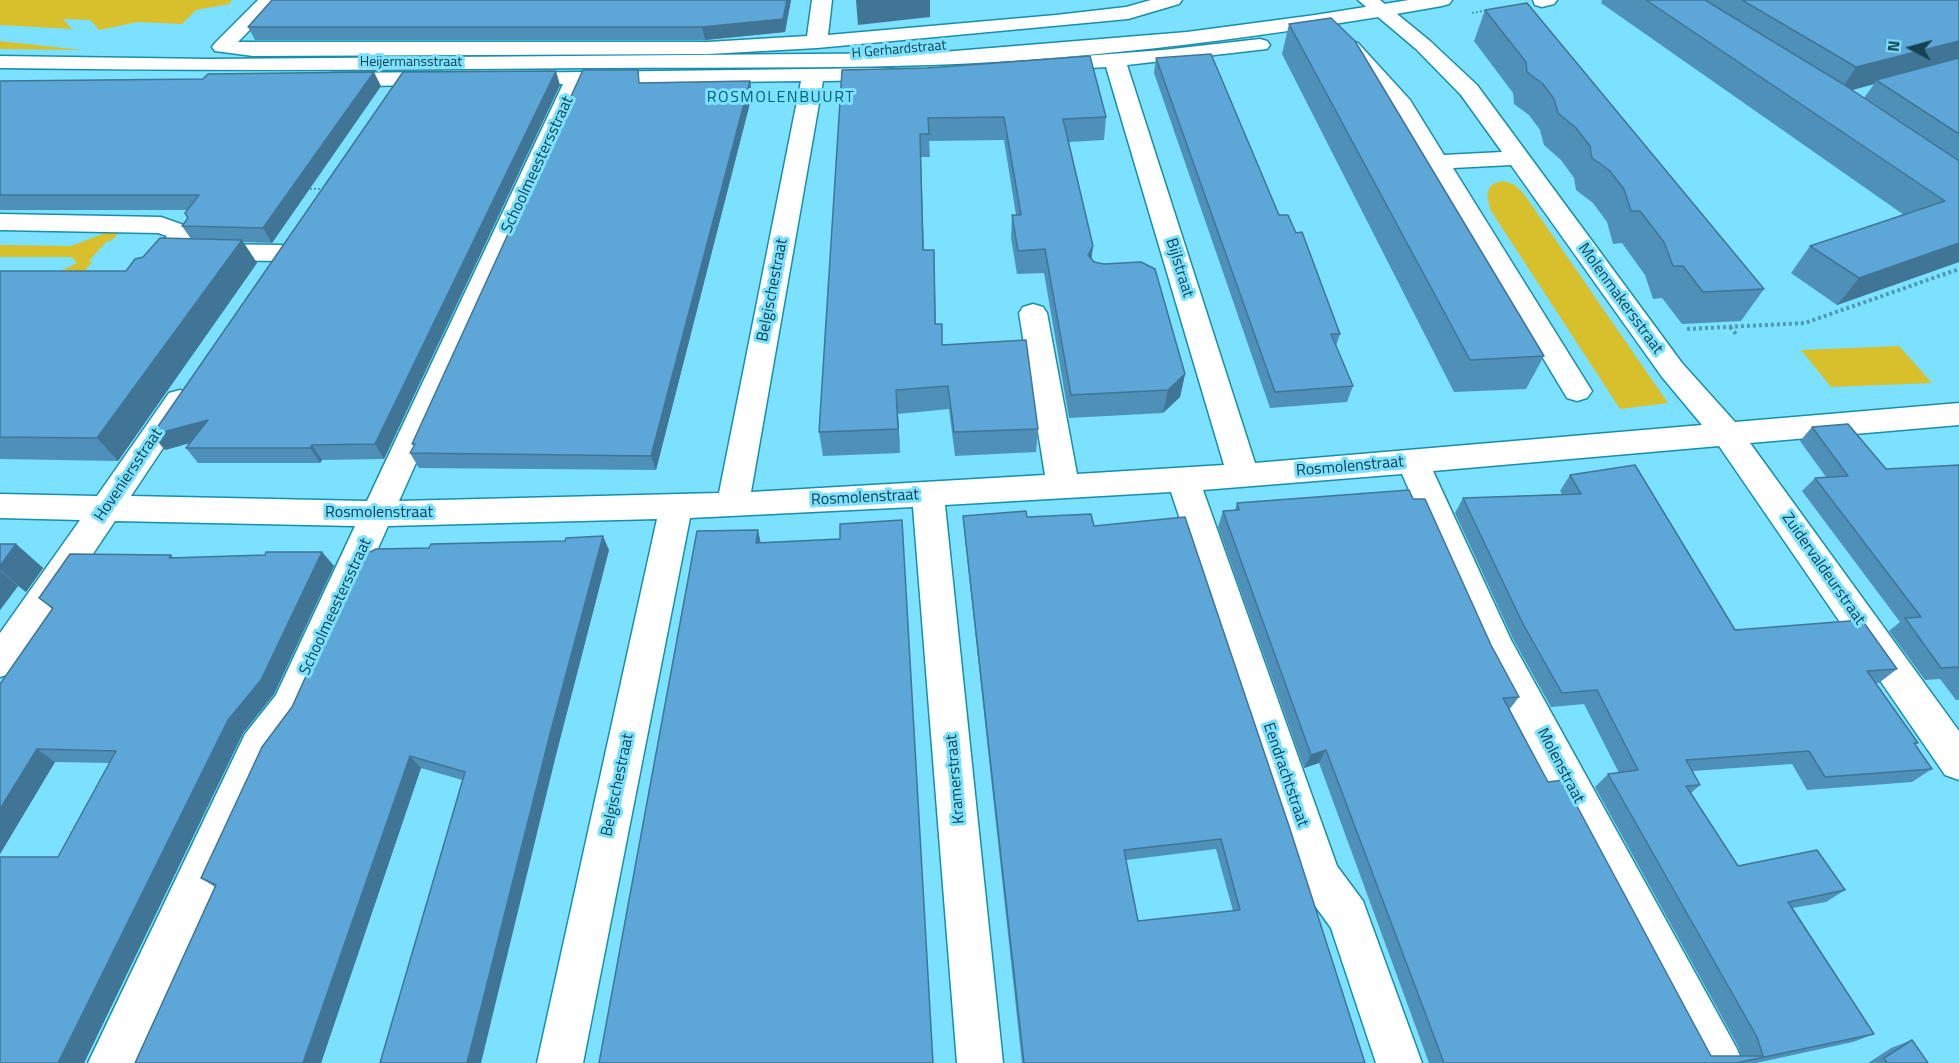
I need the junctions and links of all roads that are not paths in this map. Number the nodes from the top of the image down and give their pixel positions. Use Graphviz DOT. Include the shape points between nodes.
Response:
graph roads {
  1 [pos="269,0"];
  2 [pos="822,0"];
  3 [pos="1172,0"];
  4 [pos="1442,0"];
  5 [pos="1374,6"];
  6 [pos="1226,14"];
  7 [pos="1158,39"];
  8 [pos="1260,45"];
  9 [pos="1351,47"];
  10 [pos="818,59"];
  11 [pos="1124,59"];
  12 [pos="0,62"];
  13 [pos="577,78"];
  14 [pos="400,79"];
  15 [pos="0,81"];
  16 [pos="381,107"];
  17 [pos="1518,158"];
  18 [pos="1438,162"];
  19 [pos="315,189"];
  20 [pos="0,222"];
  21 [pos="169,251"];
  22 [pos="129,277"];
  23 [pos="1033,313"];
  24 [pos="194,381"];
  25 [pos="1577,391"];
  26 [pos="1959,414"];
  27 [pos="1728,435"];
  28 [pos="1413,462"];
  29 [pos="1243,476"];
  30 [pos="1184,479"];
  31 [pos="1063,486"];
  32 [pos="928,495"];
  33 [pos="733,505"];
  34 [pos="0,506"];
  35 [pos="676,506"];
  36 [pos="107,508"];
  37 [pos="378,514"];
  38 [pos="0,662"];
  39 [pos="1959,762"];
  40 [pos="111,1063"];
  41 [pos="560,1063"];
  42 [pos="980,1063"];
  43 [pos="1399,1063"];
  44 [pos="1720,1063"];
  1 -- 10 [label="street, Heijermansstraat" via="222,47 708,48"];
  2 -- 10 [label="street, Belgischestraat"];
  3 -- 10 [label="street, H Gerhardstraat" via="1128,13"];
  4 -- 5 [label="street, H Gerhardstraat"];
  5 -- 7 [label="street, H Gerhardstraat" via="1309,22"];
  5 -- 17 [label="street, Molenmakersstraat" via="1462,83"];
  6 -- 10 [label="street, H Gerhardstraat" via="1088,33"];
  7 -- 10 [label="street, H Gerhardstraat" via="990,56"];
  7 -- 11 [label="street"];
  8 -- 11 [label="street, H Gerhardstraat"];
  9 -- 18 [label="street" via="1402,105"];
  10 -- 11 [label="street, H Gerhardstraat" via="930,73"];
  10 -- 12 [label="street, Heijermansstraat" via="209,65"];
  10 -- 13 [label="street, Heijermansstraat"];
  10 -- 33 [label="street, Belgischestraat"];
  11 -- 29 [label="street, Bijlstraat" via="1170,274"];
  13 -- 14 [label="street, Heijermansstraat"];
  13 -- 37 [label="street, Schoolmeestersstraat"];
  14 -- 15 [label="street, Heijermansstraat"];
  14 -- 16 [label="street"];
  17 -- 18 [label="street"];
  17 -- 27 [label="street, Molenmakersstraat" via="1672,370"];
  18 -- 25 [label="street"];
  19 -- 21 [label="street" via="274,263"];
  20 -- 21 [label="street" via="160,225 183,234"];
  21 -- 22 [label="street" via="149,273"];
  23 -- 31 [label="street"];
  24 -- 36 [label="street, Hoveniersstraat"];
  26 -- 27 [label="street, Rosmolenstraat"];
  27 -- 28 [label="street, Rosmolenstraat"];
  27 -- 39 [label="street, Zuidervaldeurstraat"];
  28 -- 29 [label="street, Rosmolenstraat"];
  28 -- 44 [label="street, Molenstraat" via="1496,646"];
  29 -- 30 [label="street, Rosmolenstraat"];
  30 -- 31 [label="street, Rosmolenstraat"];
  30 -- 43 [label="street, Eendrachtstraat" via="1320,878 1348,916"];
  31 -- 32 [label="street, Rosmolenstraat"];
  32 -- 33 [label="street, Rosmolenstraat"];
  32 -- 42 [label="street, Kramerstraat"];
  33 -- 35 [label="street, Rosmolenstraat"];
  34 -- 36 [label="street, Rosmolenstraat"];
  35 -- 37 [label="street, Rosmolenstraat"];
  35 -- 41 [label="street, Belgischestraat"];
  36 -- 37 [label="street, Rosmolenstraat"];
  36 -- 38 [label="street, Hoveniersstraat"];
  37 -- 40 [label="street, Schoolmeestersstraat" via="289,708 259,746"];
}
